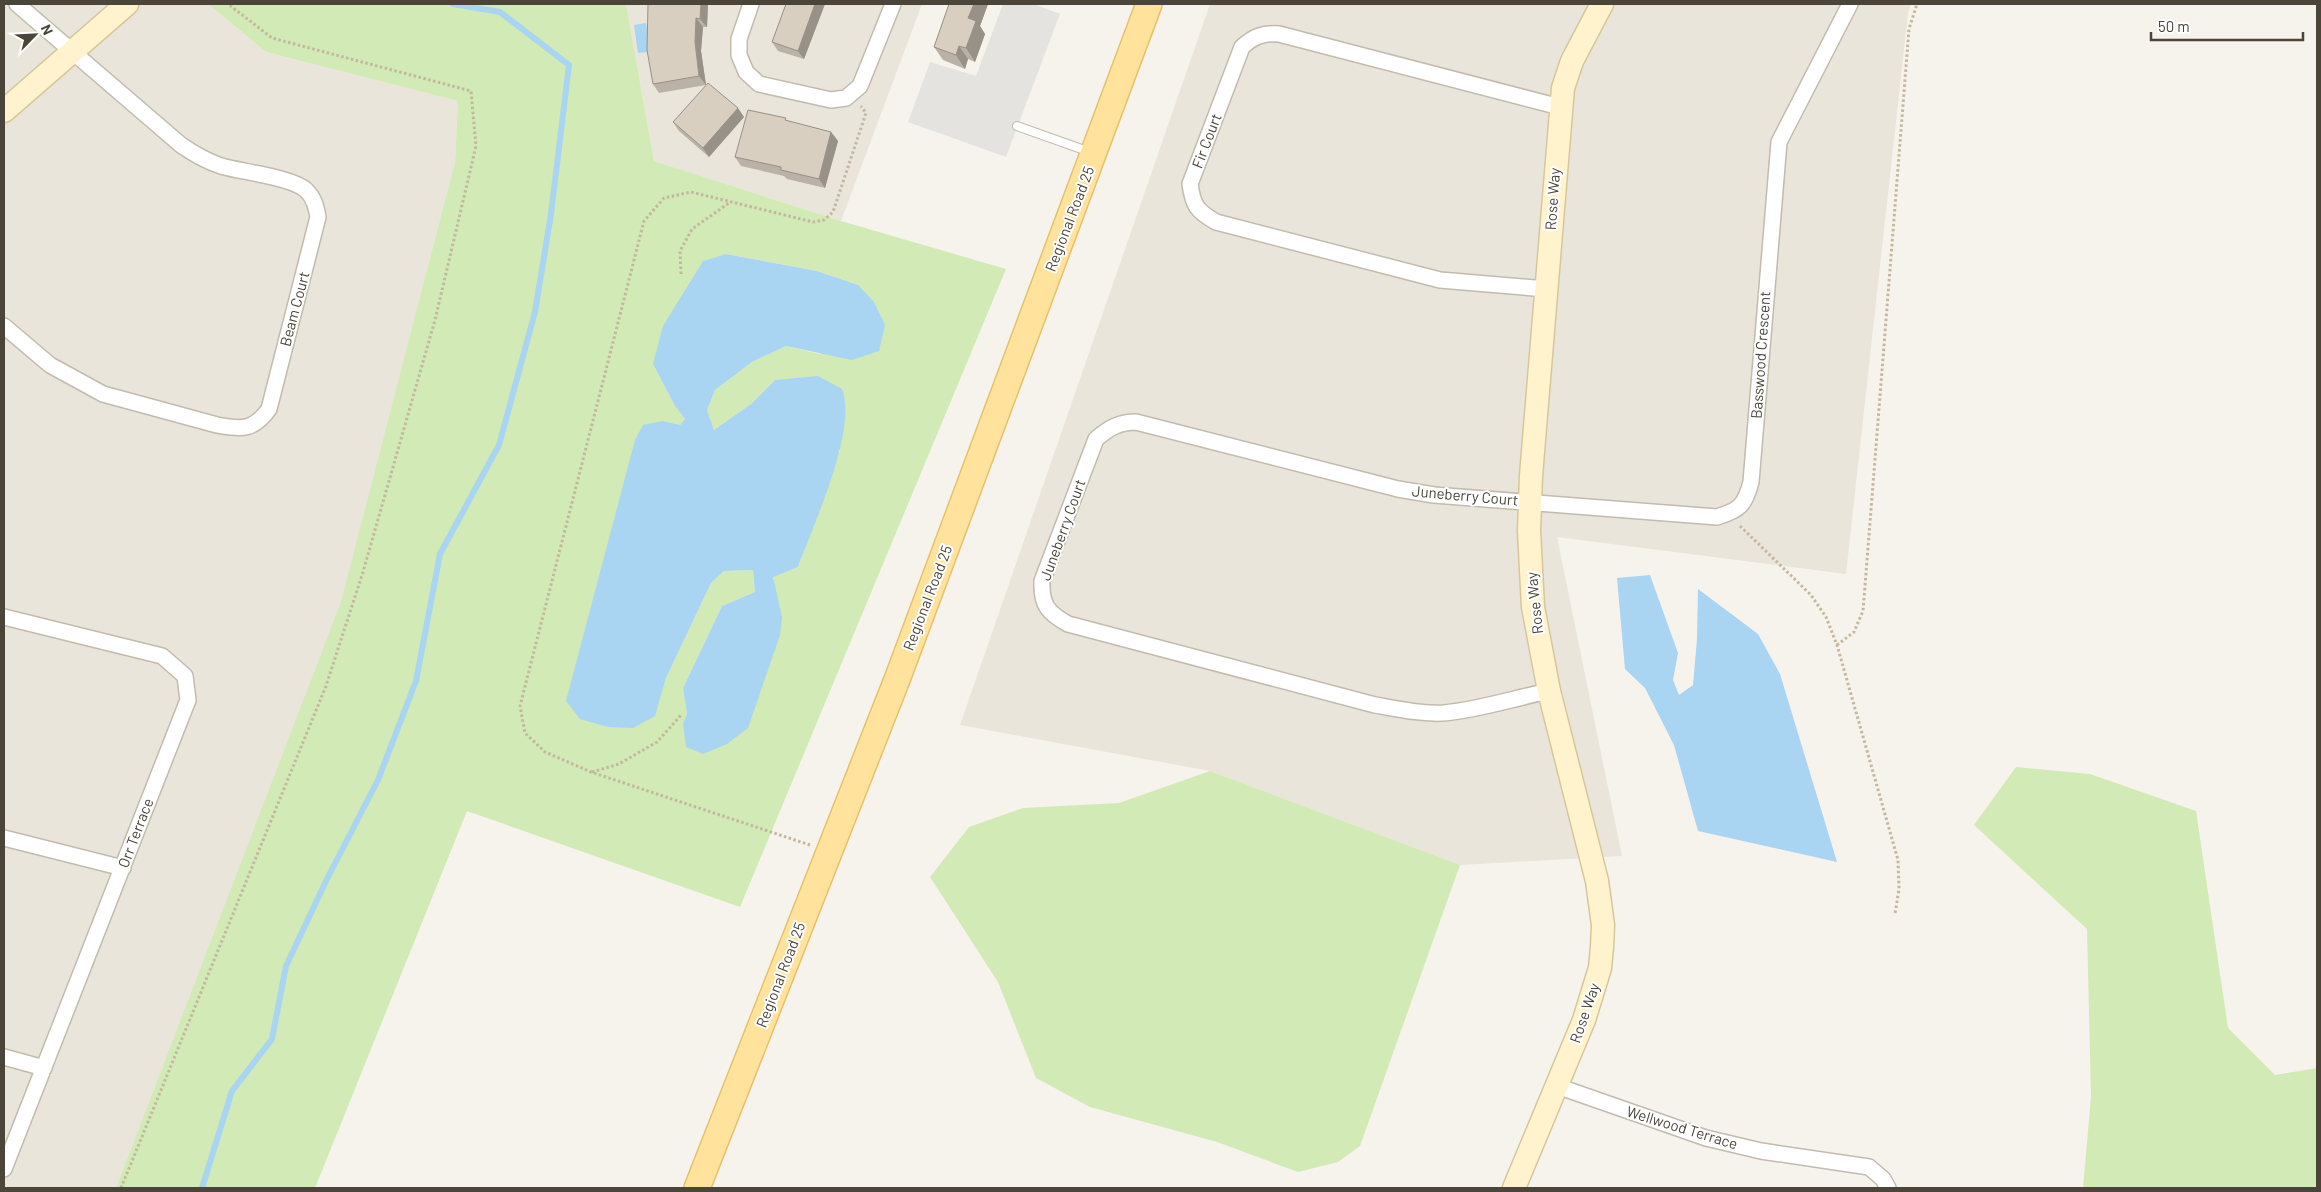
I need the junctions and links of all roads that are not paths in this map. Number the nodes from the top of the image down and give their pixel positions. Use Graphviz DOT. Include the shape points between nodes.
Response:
graph roads {
  1 [pos="17,4"];
  2 [pos="127,4"];
  3 [pos="751,4"];
  4 [pos="893,4"];
  5 [pos="1149,4"];
  6 [pos="1602,4"];
  7 [pos="1850,4"];
  8 [pos="74,52"];
  9 [pos="1560,107"];
  10 [pos="4,111"];
  11 [pos="1018,126"];
  12 [pos="1094,153"];
  13 [pos="1546,289"];
  14 [pos="4,326"];
  15 [pos="1530,502"];
  16 [pos="4,617"];
  17 [pos="1549,691"];
  18 [pos="4,838"];
  19 [pos="122,868"];
  20 [pos="4,1057"];
  21 [pos="44,1068"];
  22 [pos="1558,1086"];
  23 [pos="4,1169"];
  24 [pos="697,1188"];
  25 [pos="1514,1188"];
  26 [pos="1888,1188"];
  1 -- 8 [label="street, Beam Court"];
  2 -- 8 [label="street"];
  3 -- 4 [label="street" via="739,39 739,55 746,72 759,84 831,100 846,98 860,86"];
  5 -- 12 [label="main road, Regional Road 25"];
  6 -- 9 [label="street, Rose Way" via="1572,61"];
  7 -- 15 [label="street, Basswood Crescent" via="1778,142 1751,482 1746,499 1739,508 1718,518"];
  8 -- 10 [label="street"];
  8 -- 14 [label="street, Beam Court" via="181,145 201,158 304,189 314,200 318,217 315,235 269,409 250,427 217,426 103,394 50,365"];
  9 -- 13 [label="street, Rose Way"];
  9 -- 13 [label="street, Fir Court" via="1279,34 1264,34 1253,37 1242,47 1190,184 1193,201 1201,213 1216,222 1440,280"];
  11 -- 12 [label="lane"];
  12 -- 24 [label="main road, Regional Road 25" via="905,658"];
  13 -- 15 [label="street, Rose Way"];
  15 -- 17 [label="street, Rose Way" via="1533,606"];
  15 -- 17 [label="street, Juneberry Court" via="1398,489 1146,424 1125,422 1106,430 1096,439 1042,581 1042,593 1045,606 1053,616 1068,624 1375,705 1412,712 1442,713"];
  16 -- 19 [label="street, Orr Terrace" via="162,656 185,676 188,700"];
  17 -- 22 [label="street, Rose Way" via="1598,881 1603,925 1595,988"];
  18 -- 19 [label="street"];
  19 -- 21 [label="street, Orr Terrace"];
  20 -- 21 [label="street"];
  21 -- 23 [label="street, Orr Terrace"];
  22 -- 25 [label="street, Rose Way"];
  22 -- 26 [label="street, Wellwood Terrace" via="1706,1138 1762,1151 1868,1167 1883,1178"];
}
